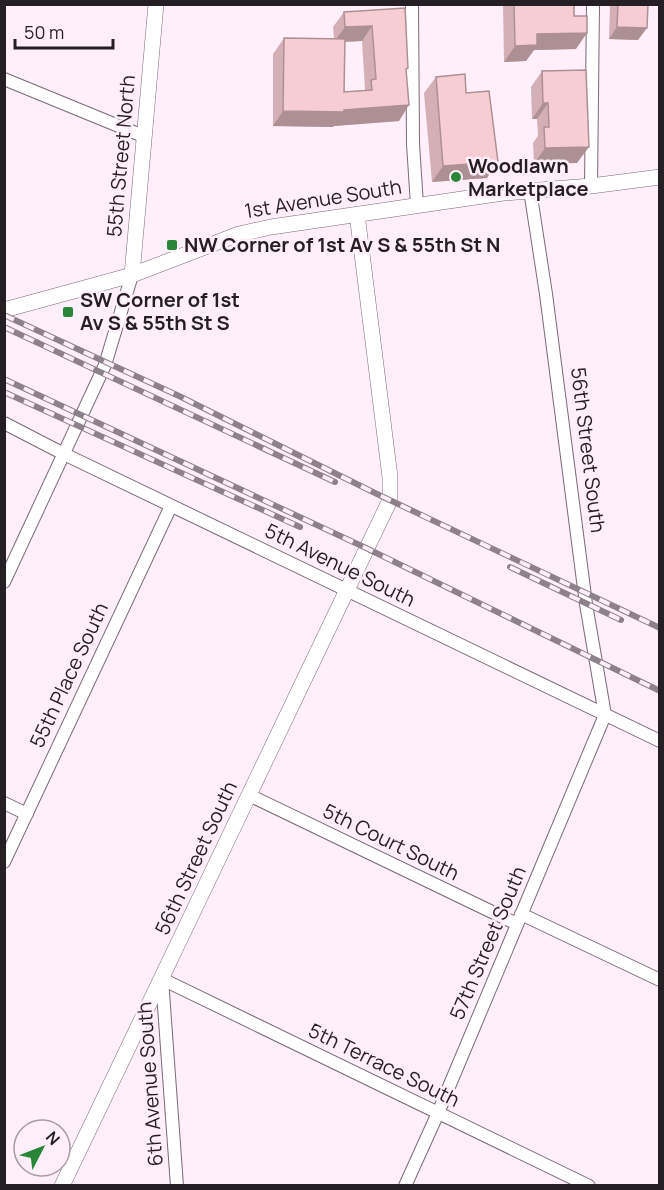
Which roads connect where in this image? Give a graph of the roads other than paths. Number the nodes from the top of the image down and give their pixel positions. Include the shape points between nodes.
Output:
1 (156, 4) edge
2 (412, 4) edge
3 (593, 4) edge
4 (4, 79) edge
5 (143, 136) junction
6 (660, 177) edge
7 (591, 186) junction
8 (530, 190) junction
9 (417, 205) junction
10 (357, 214) junction
11 (132, 275) junction
12 (4, 310) edge
13 (4, 423) edge
14 (64, 454) junction
15 (171, 506) junction
16 (4, 582) edge
17 (346, 589) junction
18 (605, 715) junction
19 (660, 741) edge
20 (249, 795) junction
21 (4, 803) edge
22 (27, 814) junction
23 (4, 862) edge
24 (519, 919) junction
25 (162, 979) junction
26 (660, 980) edge
27 (438, 1113) junction
28 (62, 1185) edge
29 (177, 1185) edge
30 (405, 1185) edge
31 (589, 1185) edge

1 - 5 street, 55th Street North
2 - 9 street
3 - 7 street
4 - 5 street
5 - 11 street, 55th Street North
6 - 7 street, 1st Avenue South
7 - 8 street, 1st Avenue South
8 - 9 street, 1st Avenue South
8 - 18 street, 56th Street South via 586,604
9 - 10 street, 1st Avenue South
10 - 11 street, 1st Avenue South via 239,234
10 - 17 street, 56th Street South via 391,488 390,500
11 - 12 street, 1st Avenue South
11 - 14 street via 105,365
13 - 14 street, 5th Avenue South
14 - 15 street, 5th Avenue South
14 - 16 street
15 - 17 street, 5th Avenue South
15 - 22 street, 55th Place South
17 - 18 street, 5th Avenue South
17 - 20 street, 56th Street South
18 - 19 street, 5th Avenue South
18 - 24 street, 57th Street South
20 - 24 street, 5th Court South
20 - 25 street, 56th Street South
21 - 22 street
22 - 23 street, 55th Place South
24 - 26 street, 5th Court South
24 - 27 street, 57th Street South
25 - 27 street, 5th Terrace South
25 - 28 street, 56th Street South
25 - 29 street, 6th Avenue South
27 - 30 street, 57th Street South
27 - 31 street, 5th Terrace South

